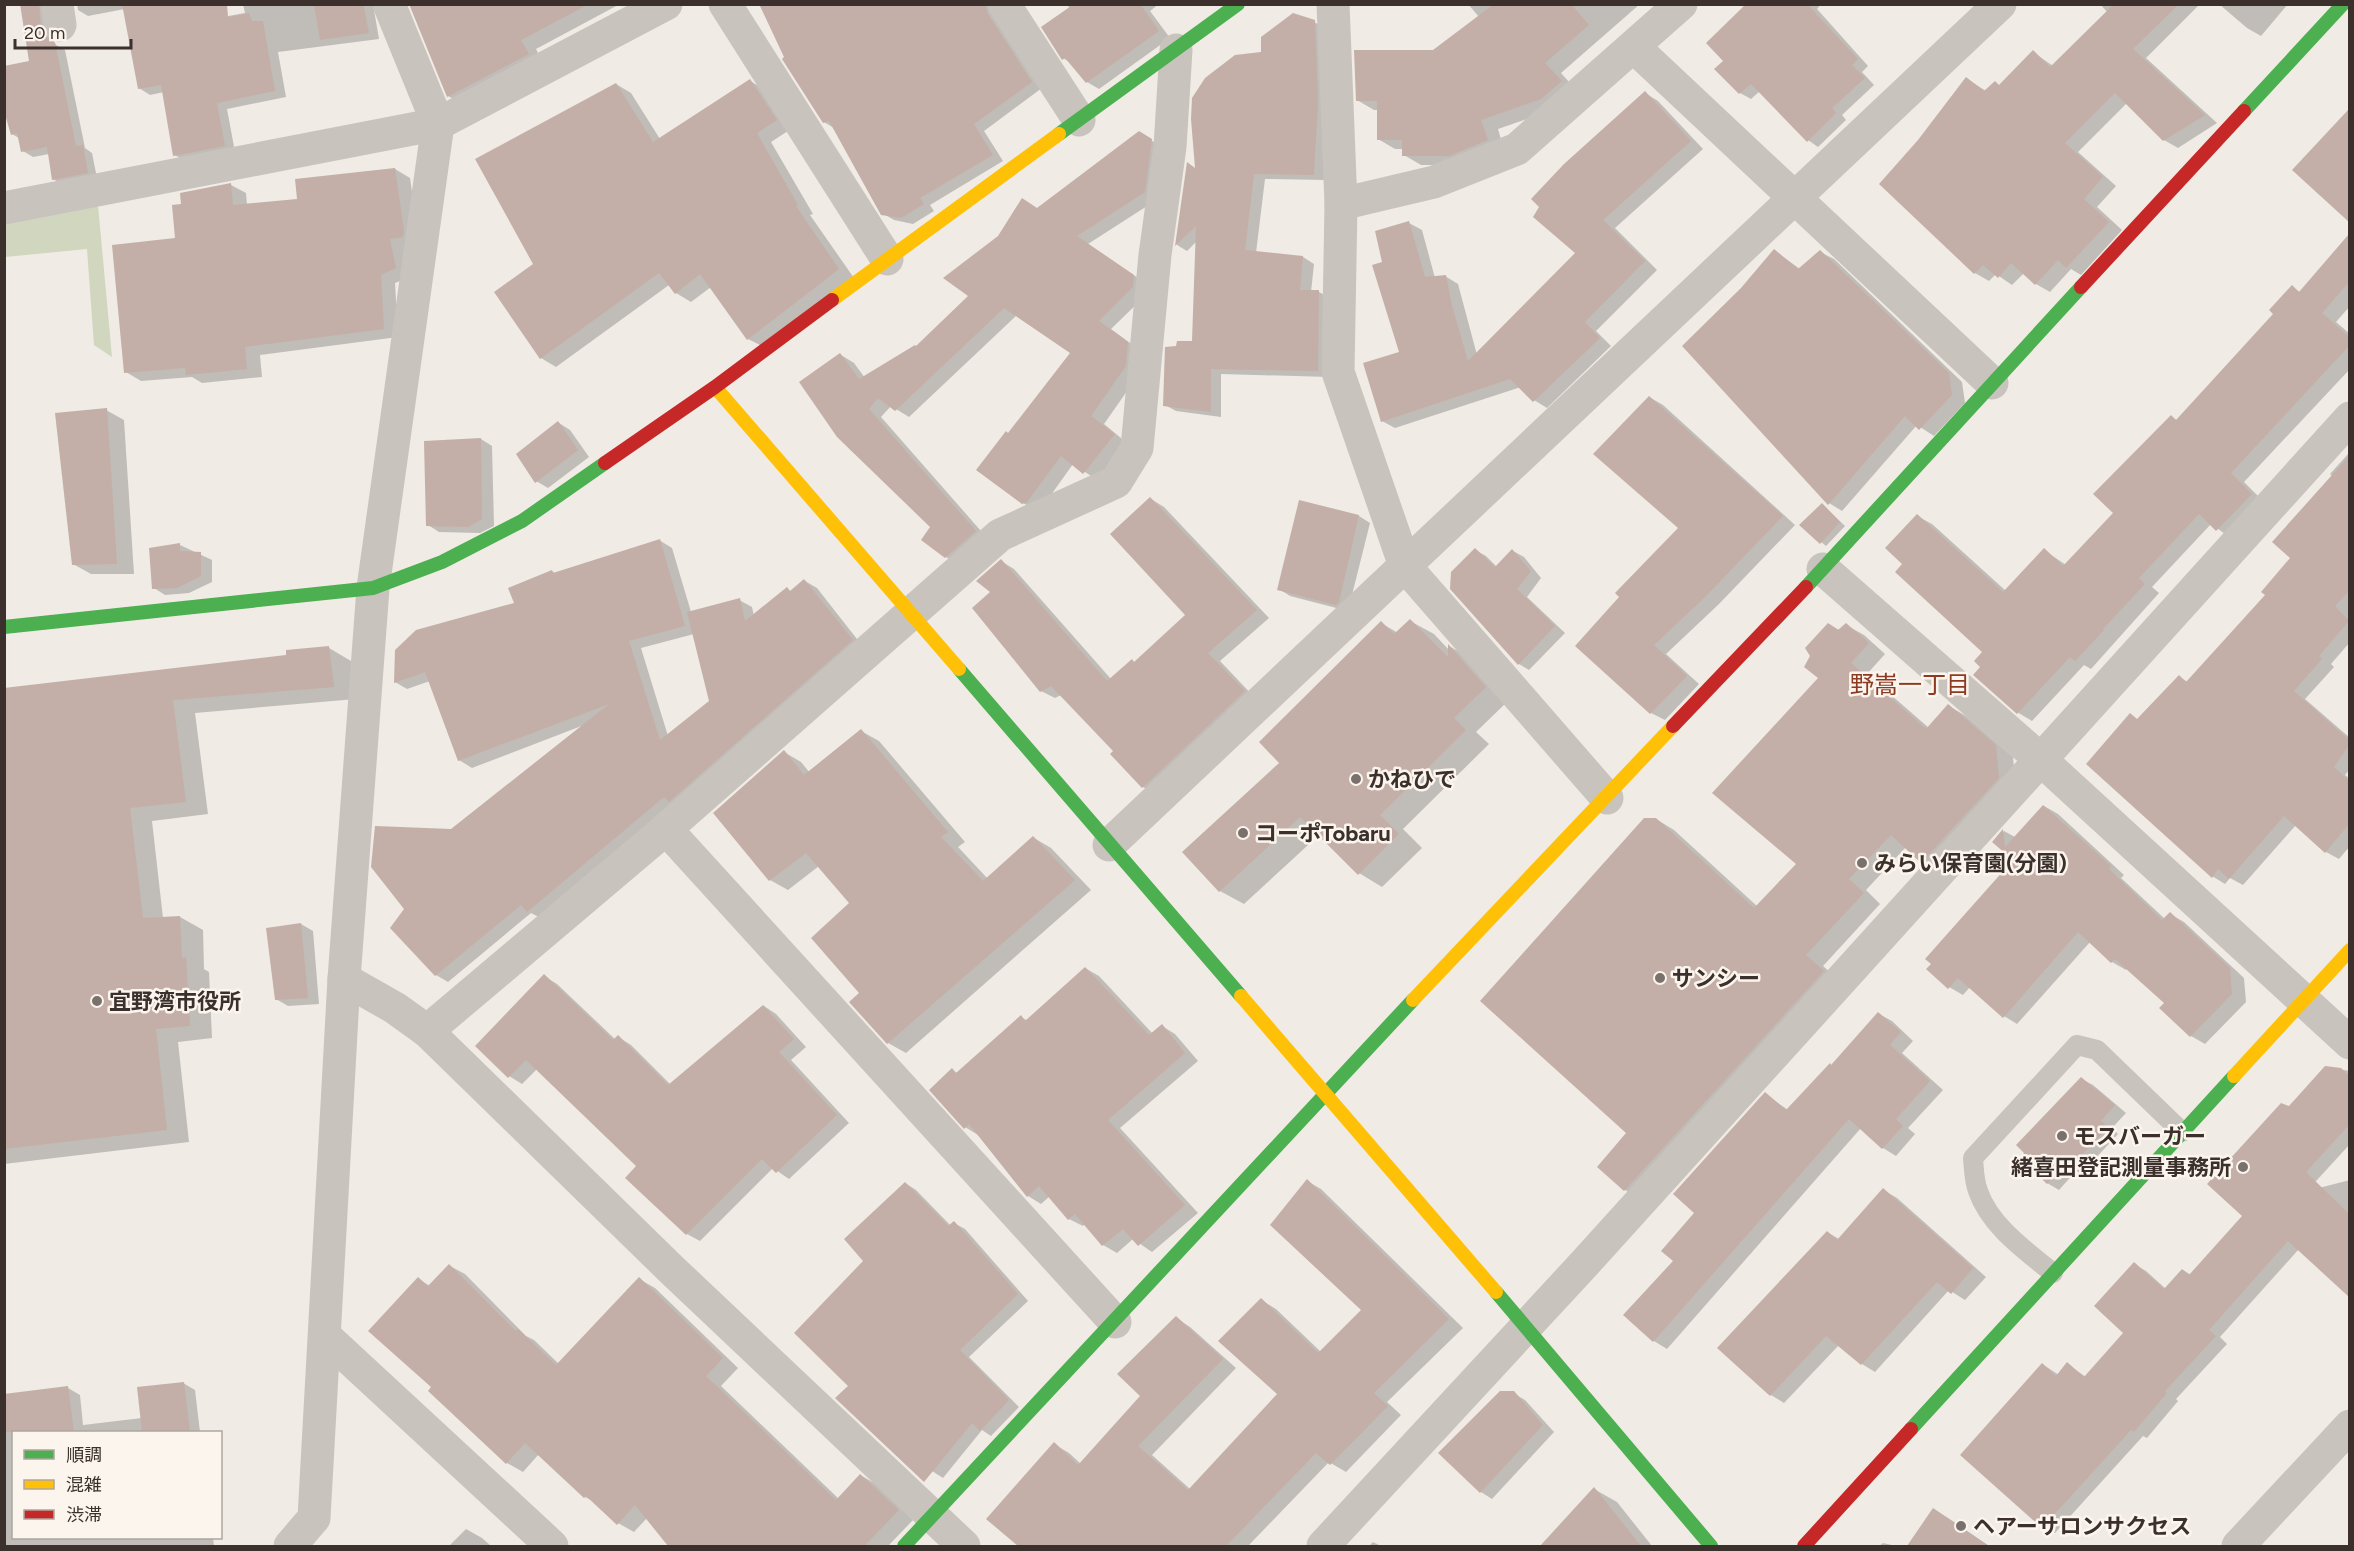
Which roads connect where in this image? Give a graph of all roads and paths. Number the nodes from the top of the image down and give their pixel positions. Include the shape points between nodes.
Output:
1 (389, 4) edge
2 (666, 4) edge
3 (725, 4) edge
4 (1004, 4) edge
5 (1238, 4) edge
6 (1333, 4) edge
7 (1681, 4) edge
8 (2000, 4) edge
9 (2343, 8) edge
10 (1634, 47) junction
11 (1176, 50) junction
12 (1079, 120) junction
13 (438, 124) junction
14 (1795, 198) junction
15 (1341, 204) junction
16 (4, 208) edge
17 (886, 259) junction
18 (1992, 383) junction
19 (715, 387) junction
20 (2349, 418) edge
21 (1405, 566) junction
22 (1823, 569) junction
23 (374, 588) junction
24 (909, 614) junction
25 (4, 627) edge
26 (2040, 759) junction
27 (1607, 798) junction
28 (666, 829) junction
29 (1110, 845) junction
30 (2349, 950) edge
31 (344, 979) junction
32 (2304, 1001) junction
33 (427, 1031) junction
34 (2349, 1043) edge
35 (1325, 1093) junction
36 (2182, 1132) junction
37 (2053, 1273) junction
38 (1115, 1322) junction
39 (1526, 1326) junction
40 (325, 1336) junction
41 (2349, 1426) edge
42 (931, 1517) junction
43 (290, 1546) edge
44 (552, 1546) edge
45 (904, 1546) edge
46 (964, 1546) edge
47 (1323, 1546) edge
48 (1711, 1546) edge
49 (1804, 1546) edge
50 (2238, 1546) edge

1 - 13 street
2 - 13 street
3 - 17 street
4 - 12 street
5 - 11 street
6 - 15 street
7 - 10 street
8 - 14 street
9 - 18 street
10 - 14 street
10 - 15 street via 1518,149 1434,182
11 - 12 street
11 - 24 street via 1170,147 1155,255 1137,448 1116,482 1000,535
12 - 17 street
13 - 16 street
13 - 23 street
14 - 18 street
14 - 21 street
15 - 21 street via 1338,372
17 - 19 street
18 - 22 street
19 - 23 street via 522,521 442,562
19 - 24 street
20 - 26 street
21 - 27 street
21 - 29 street
22 - 26 street
22 - 27 street
23 - 25 street
23 - 31 street
24 - 28 street
24 - 29 street
26 - 32 street
26 - 39 street
27 - 35 street
28 - 33 street
28 - 38 street
29 - 35 street
30 - 32 street
31 - 33 street
31 - 40 street
32 - 34 street
32 - 36 street
33 - 42 street
35 - 38 street
35 - 39 street
36 - 37 street
36 - 37 lane via 2097,1050 2077,1046 1973,1158 1985,1209
37 - 49 street
38 - 42 street
39 - 47 street
39 - 48 street
40 - 43 street via 314,1518
40 - 44 street
41 - 50 street
42 - 45 street
42 - 46 street

